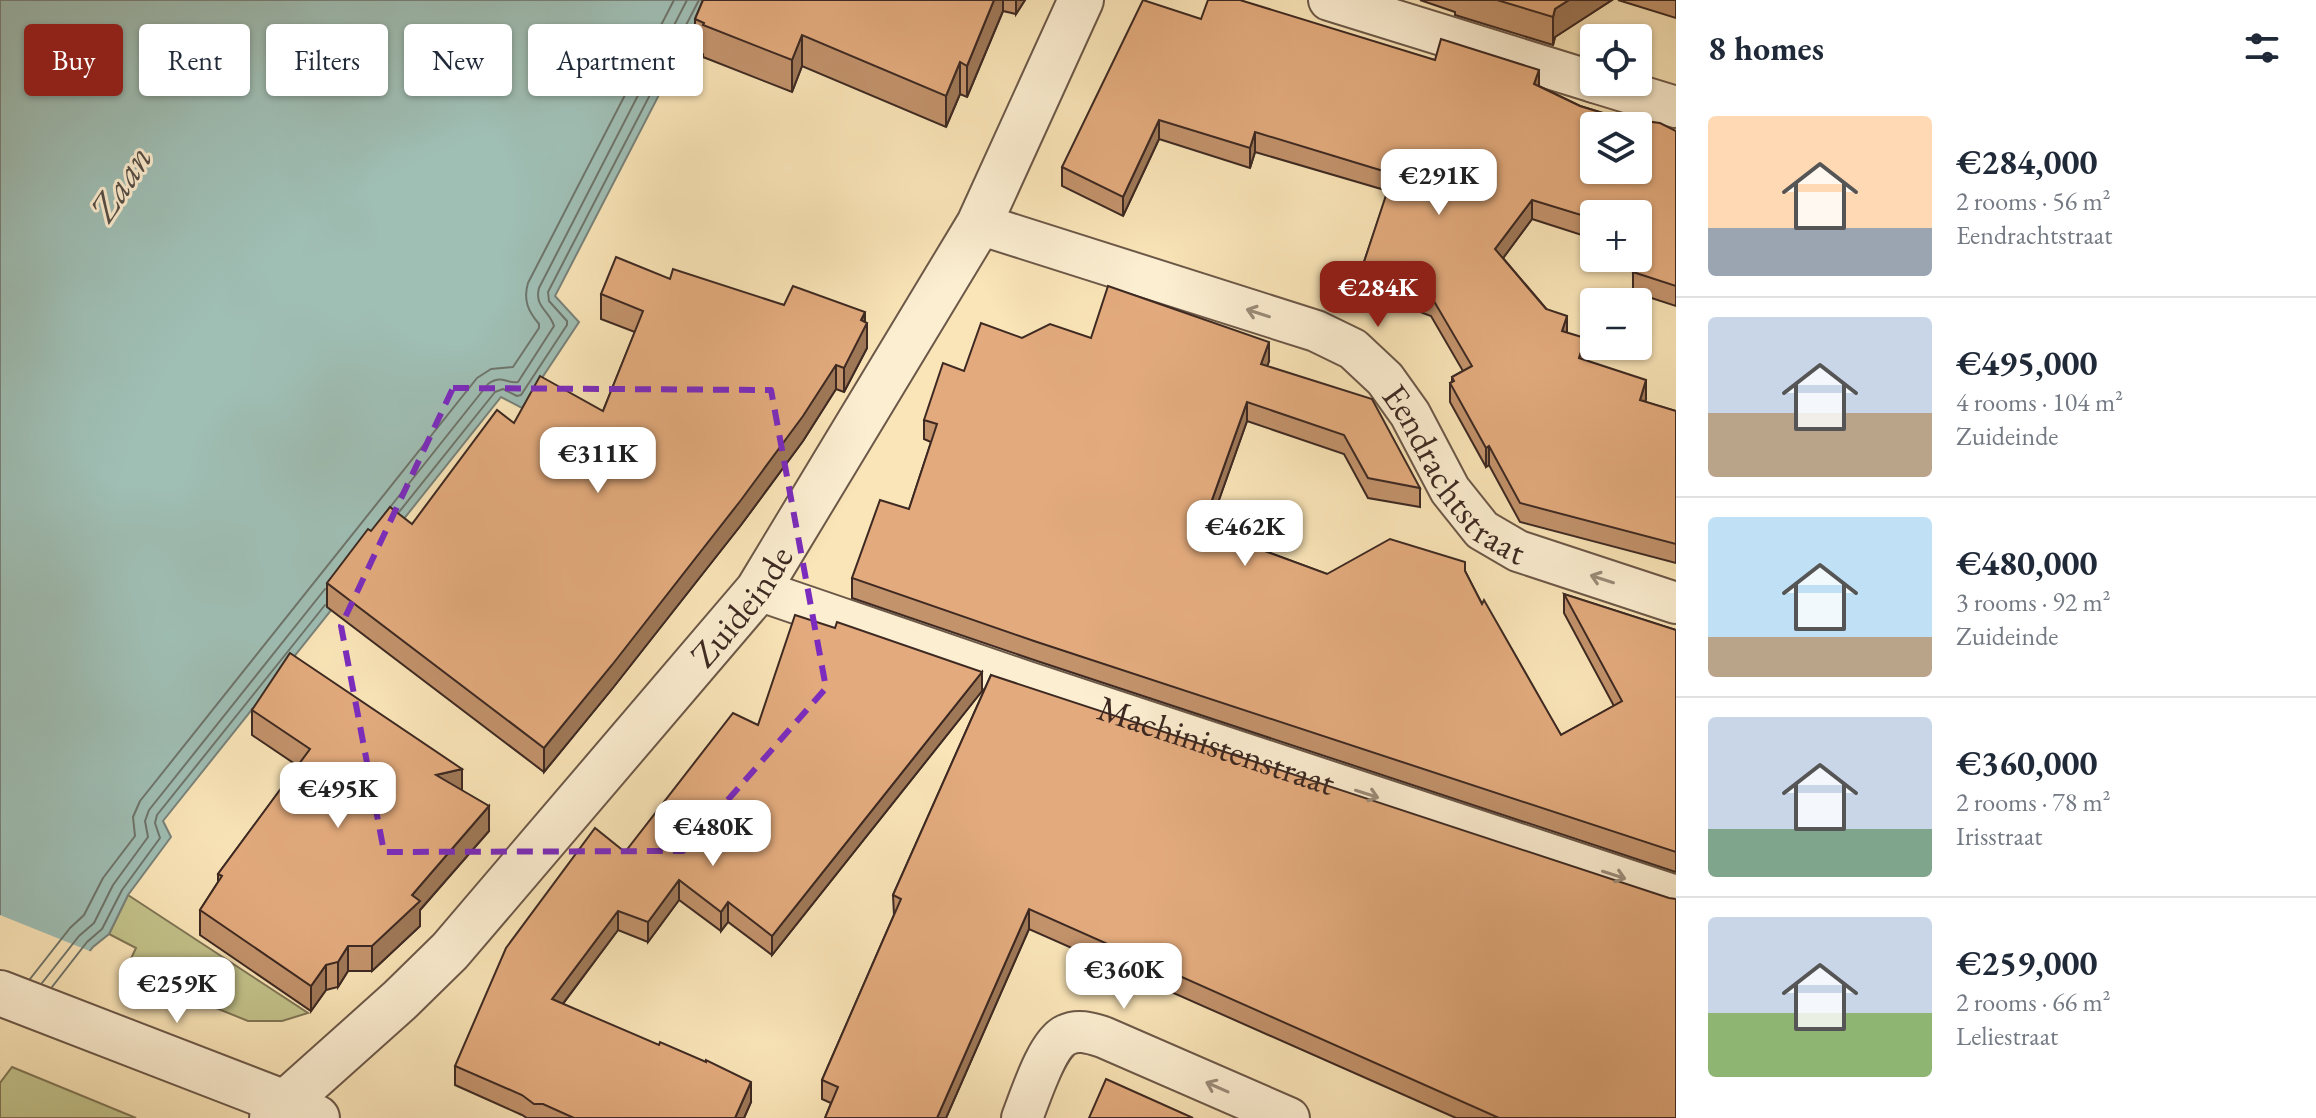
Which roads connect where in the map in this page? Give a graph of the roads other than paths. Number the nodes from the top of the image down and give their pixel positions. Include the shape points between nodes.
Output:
1 (1081, 0) edge
2 (1329, 0) edge
3 (1580, 78) edge
4 (1640, 96) edge
5 (1676, 107) edge
6 (979, 224) junction
7 (758, 590) junction
8 (1676, 603) edge
9 (1676, 896) edge
10 (0, 993) edge
11 (292, 1113) edge
12 (1022, 1118) edge
13 (1289, 1118) edge

1 - 6 street, Zuideinde
2 - 3 street
4 - 5 street
6 - 7 street, Zuideinde
8 -> 6 street, Eendrachtstraat via 1518,551 1482,530 1450,490 1393,390 1353,349 1316,331
7 -> 9 street, Machinistenstraat
7 - 11 street, Zuideinde via 450,951
10 - 11 street
13 -> 12 street via 1083,1031 1066,1034 1054,1044

